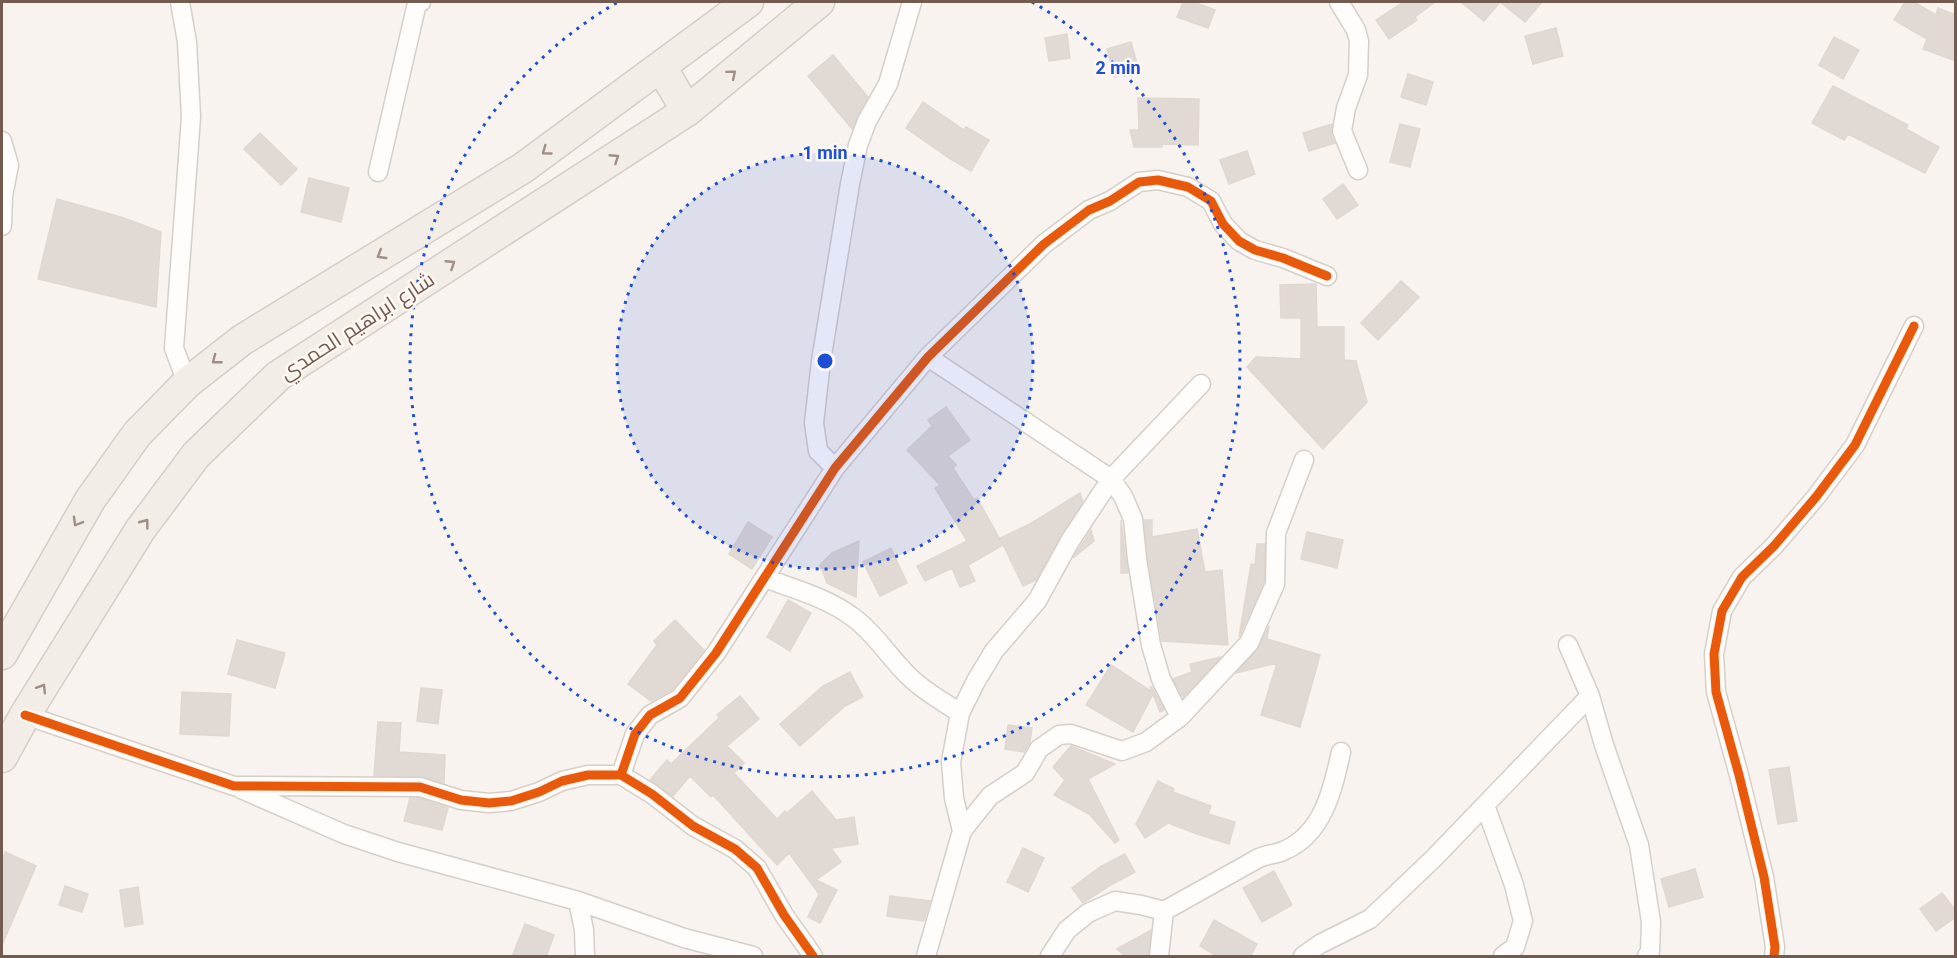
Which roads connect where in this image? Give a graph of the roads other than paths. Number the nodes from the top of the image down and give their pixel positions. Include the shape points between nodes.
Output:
1 (180, 2) edge
2 (421, 2) edge
3 (747, 2) edge
4 (819, 2) edge
5 (912, 2) edge
6 (1339, 2) edge
7 (661, 67) junction
8 (687, 111) junction
9 (2, 141) edge
10 (1358, 170) dead end
11 (378, 172) dead end
12 (2, 197) edge
13 (2, 226) edge
14 (1327, 276) dead end
15 (1914, 326) dead end
16 (928, 357) junction
17 (187, 383) junction
18 (1201, 384) dead end
19 (1304, 460) dead end
20 (835, 468) junction
21 (1111, 479) junction
22 (765, 578) junction
23 (1568, 645) dead end
24 (2, 654) edge
25 (1590, 696) junction
26 (960, 713) junction
27 (25, 715) junction
28 (1180, 717) junction
29 (1341, 752) dead end
30 (2, 757) edge
31 (621, 775) junction
32 (234, 786) junction
33 (1485, 805) junction
34 (962, 831) junction
35 (578, 901) junction
36 (1164, 912) junction
37 (585, 957) edge
38 (753, 957) edge
39 (813, 957) edge
40 (926, 957) edge
41 (1050, 957) edge
42 (1159, 957) edge
43 (1303, 957) edge
44 (1503, 957) edge
45 (1647, 957) edge
46 (1774, 957) edge

1 - 17 street via 187,42 191,117 174,348
2 - 11 street via 417,3
3 - 7 main road
8 -> 4 main road, شارع ابراهيم الحمدي
5 - 20 street via 888,84 858,145 821,361 814,423 818,451
6 - 10 street via 1359,41 1358,75 1342,131
7 - 8 main road
7 -> 17 main road via 523,168 242,340
27 -> 8 main road, شارع ابراهيم الحمدي via 154,511 196,455 278,376
9 - 12 street via 9,165
12 - 13 street
14 - 16 street via 1239,241 1223,224 1211,201 1188,187 1158,180 1139,183 1089,210 1044,244
15 - 46 street via 1855,445 1816,497 1742,577 1722,611 1714,654 1716,692 1764,877
16 - 20 street
16 - 21 street
17 -> 24 main road via 137,434 90,500
18 - 21 street
19 - 28 street via 1276,533 1275,584 1249,643
20 - 22 street
21 - 26 street via 1037,601 994,651
21 - 28 street via 1133,519 1151,645 1161,679
22 - 26 street via 852,616 877,638 901,669
22 - 31 street via 716,653 680,698 650,715 635,734
23 - 25 street
25 - 33 street
25 - 45 street via 1639,845 1651,922
26 - 34 street via 951,762
27 - 30 main road, شارع ابراهيم الحمدي
27 - 32 street
28 - 34 street via 1146,742 1122,751 1071,734 1059,735 1040,749 1025,773 990,796
29 - 36 street via 1333,788 1318,823 1300,841 1261,857
31 - 32 street via 562,781 511,801 489,803 461,800 420,787
31 - 39 street via 693,826 735,849 757,868
32 - 35 street via 344,834
33 - 43 street via 1370,919
33 - 44 street via 1523,921 1515,947
34 - 40 street
35 - 37 street
35 - 38 street via 684,939
36 - 41 street via 1115,901 1088,913 1067,930
36 - 42 street

